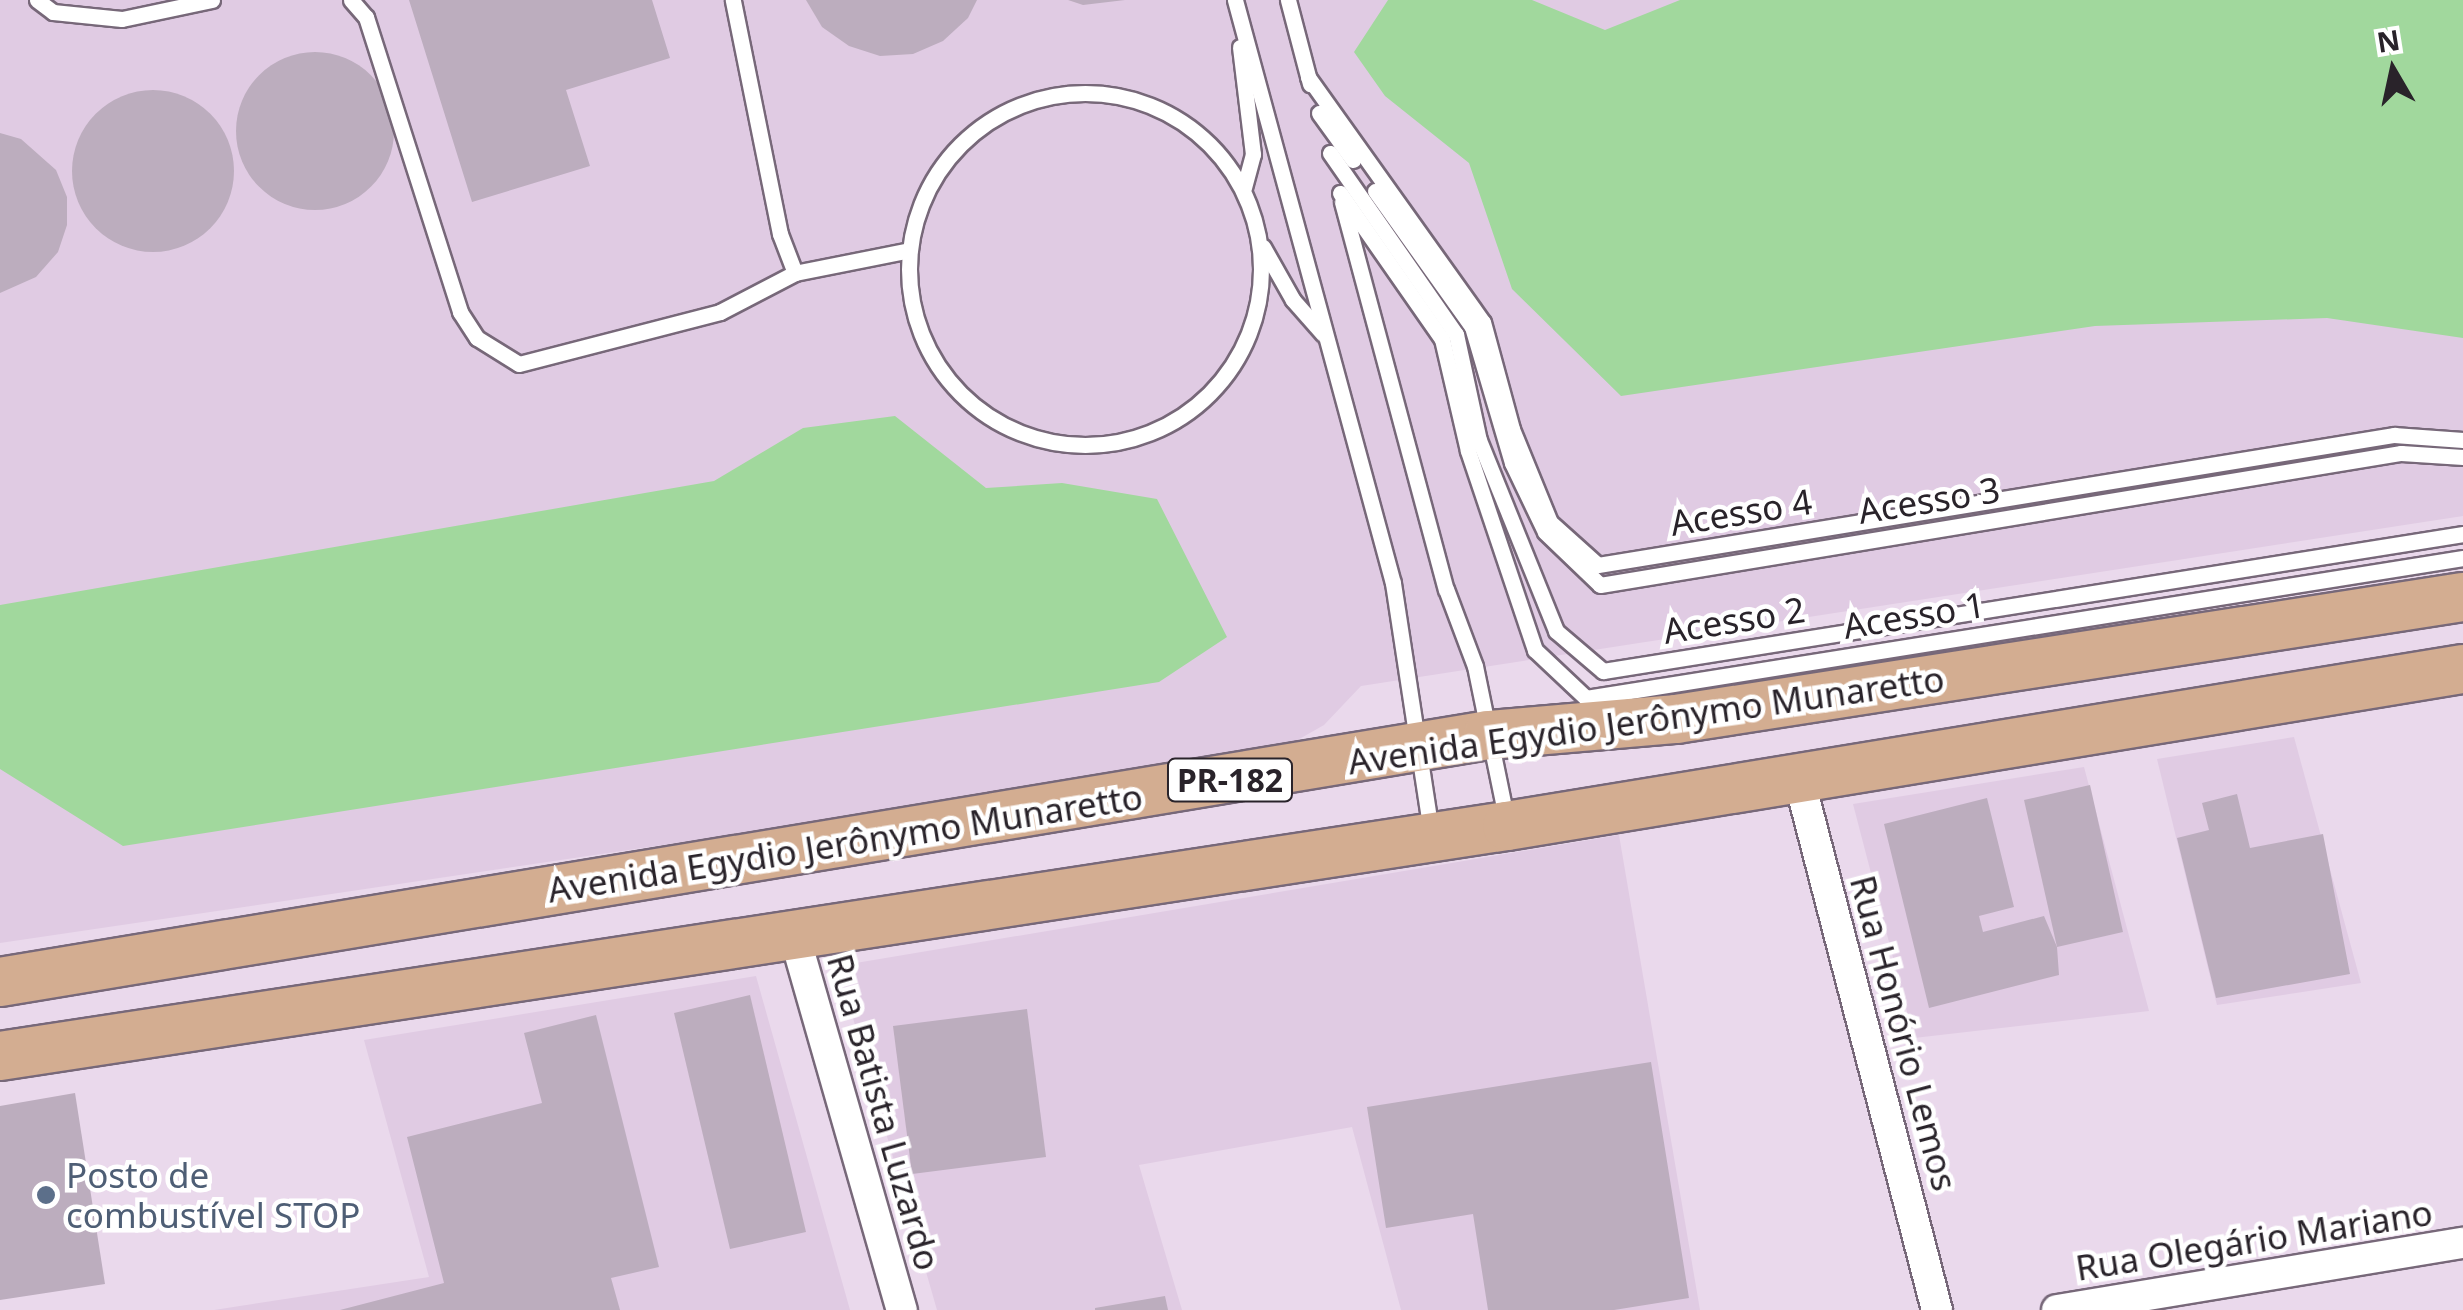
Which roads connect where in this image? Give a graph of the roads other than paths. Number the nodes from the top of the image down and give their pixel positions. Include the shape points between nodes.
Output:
1 (37, 0) edge
2 (98, 0) edge
3 (212, 0) edge
4 (351, 0) edge
5 (733, 0) edge
6 (1288, 0) edge
7 (1236, 4) edge
8 (86, 14) junction
9 (1308, 77) junction
10 (1319, 113) junction
11 (1330, 153) junction
12 (1244, 188) junction
13 (1340, 193) junction
14 (1263, 247) junction
15 (910, 250) junction
16 (795, 273) junction
17 (1326, 336) junction
18 (2463, 440) edge
19 (2463, 458) edge
20 (2463, 534) edge
21 (2463, 558) edge
22 (2463, 598) edge
23 (2142, 648) junction
24 (2463, 669) edge
25 (2154, 720) junction
26 (1488, 735) junction
27 (1416, 750) junction
28 (1798, 776) junction
29 (1507, 826) junction
30 (1432, 837) junction
31 (794, 934) junction
32 (0, 982) edge
33 (0, 1056) edge
34 (2463, 1243) edge
35 (902, 1310) edge
36 (1936, 1310) edge
37 (2057, 1310) edge

1 - 8 lane via 52,12
2 - 8 lane
3 - 8 lane via 122,19
4 - 16 lane via 366,17 460,312 477,338 519,364 720,312
5 - 16 lane via 780,234
6 - 9 lane
7 - 12 lane via 1254,154
7 - 17 lane
9 - 10 lane
9 - 18 lane, Acesso 4 via 1483,322 1512,428 1550,522 1598,565 2394,436
10 - 11 lane
10 - 19 lane, Acesso 3 via 1472,327 1512,463 1545,532 1600,585 2400,453
11 - 13 lane
11 - 20 lane, Acesso 2 via 1456,334 1479,440 1556,632 1603,671
12 - 14 lane
12 - 15 lane via 1227,160 1180,118 1123,95 1062,92 1002,111 936,171 911,228
13 - 21 lane, Acesso 1 via 1442,339 1468,451 1535,650 1586,698
13 - 26 lane via 1446,590 1476,666
14 - 15 lane via 1260,308 1235,366 1174,423 1116,444 1054,443 995,422 962,398 926,348 908,289
14 - 17 lane via 1293,300
15 - 16 lane
17 - 27 lane via 1394,584
22 - 23 main road, Avenida Egydio Jerônymo Munaretto / PR-182
23 - 25 main road
23 - 26 main road, Avenida Egydio Jerônymo Munaretto / PR-182 via 1676,718
24 - 25 main road, PR-182
25 - 28 main road, PR-182
26 - 27 main road, Avenida Egydio Jerônymo Munaretto / PR-182
26 - 29 lane
27 - 30 lane
27 - 32 main road, Avenida Egydio Jerônymo Munaretto / PR-182
28 - 29 main road, PR-182
28 - 36 street, Rua Honório Lemos
29 - 30 main road, PR-182
30 - 31 main road, PR-182
31 - 33 main road, PR-182
31 - 35 street, Rua Batista Luzardo
34 - 37 street, Rua Olegário Mariano

